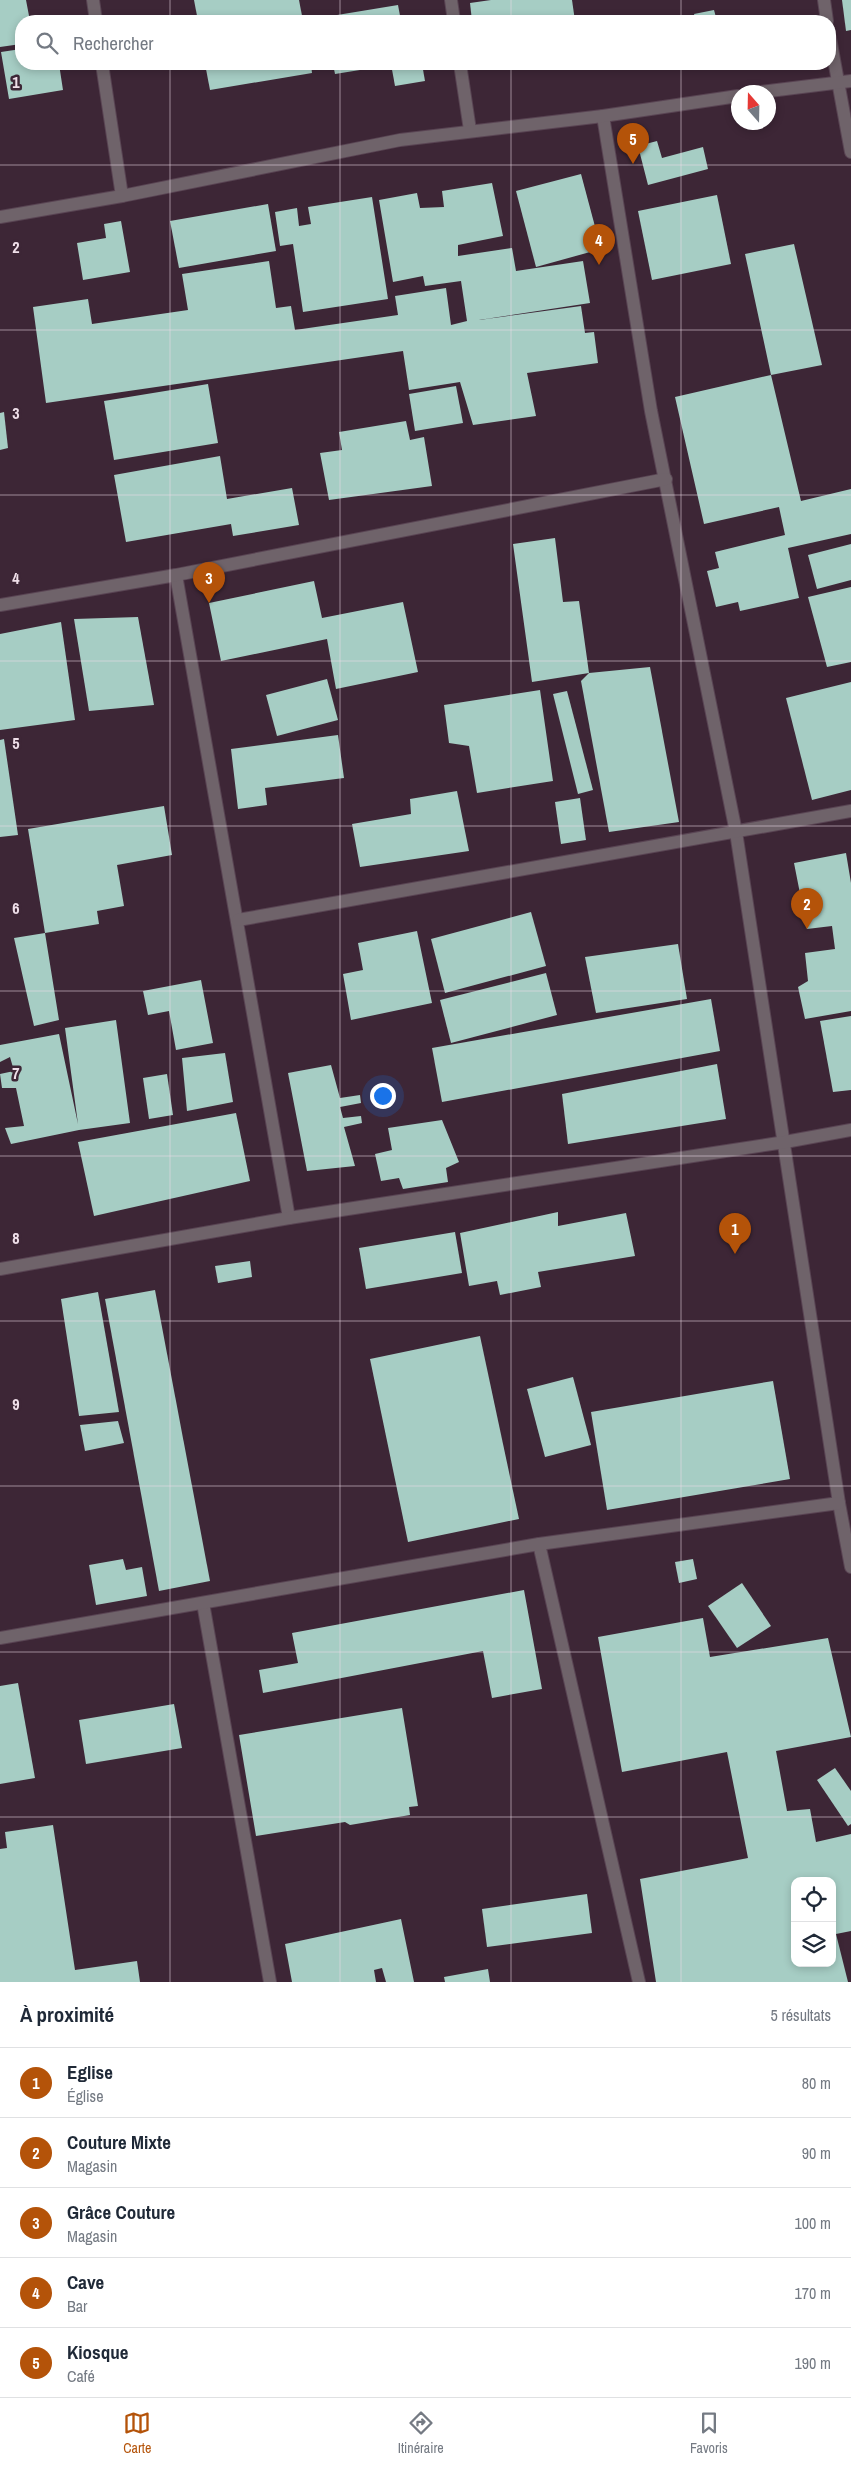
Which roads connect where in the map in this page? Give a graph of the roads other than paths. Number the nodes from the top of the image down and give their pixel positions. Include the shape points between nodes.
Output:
1 (93, 0) edge
2 (451, 0) edge
3 (824, 0) edge
4 (95, 15) edge
5 (453, 15) edge
6 (826, 15) edge
7 (103, 70) edge
8 (461, 70) edge
9 (835, 70) edge
10 (837, 81) junction
11 (851, 81) edge
12 (776, 90) edge
13 (731, 97) edge
14 (604, 116) junction
15 (470, 130) junction
16 (851, 152) edge
17 (122, 196) junction
18 (0, 217) edge
19 (666, 479) junction
20 (176, 575) junction
21 (0, 605) edge
22 (851, 811) edge
23 (736, 832) junction
24 (238, 920) junction
25 (851, 1130) edge
26 (785, 1142) junction
27 (290, 1218) junction
28 (0, 1269) edge
29 (838, 1503) junction
30 (539, 1544) junction
31 (851, 1567) edge
32 (202, 1603) junction
33 (0, 1638) edge
34 (270, 1982) edge
35 (639, 1982) edge

1 - 4 street
2 - 5 street
3 - 6 street
7 - 17 street
8 - 15 street
9 - 10 street
10 - 11 street
10 - 12 street
10 - 16 street
13 - 14 street
14 - 15 street
14 - 19 street via 641,355
15 - 17 street via 400,140
17 - 18 street
19 - 20 street
19 - 23 street
20 - 21 street
20 - 24 street
22 - 23 street
23 - 24 street
23 - 26 street
24 - 27 street
25 - 26 street
26 - 27 street
26 - 29 street
27 - 28 street
29 - 30 street
29 - 31 street
30 - 32 street
30 - 35 street
32 - 33 street
32 - 34 street

